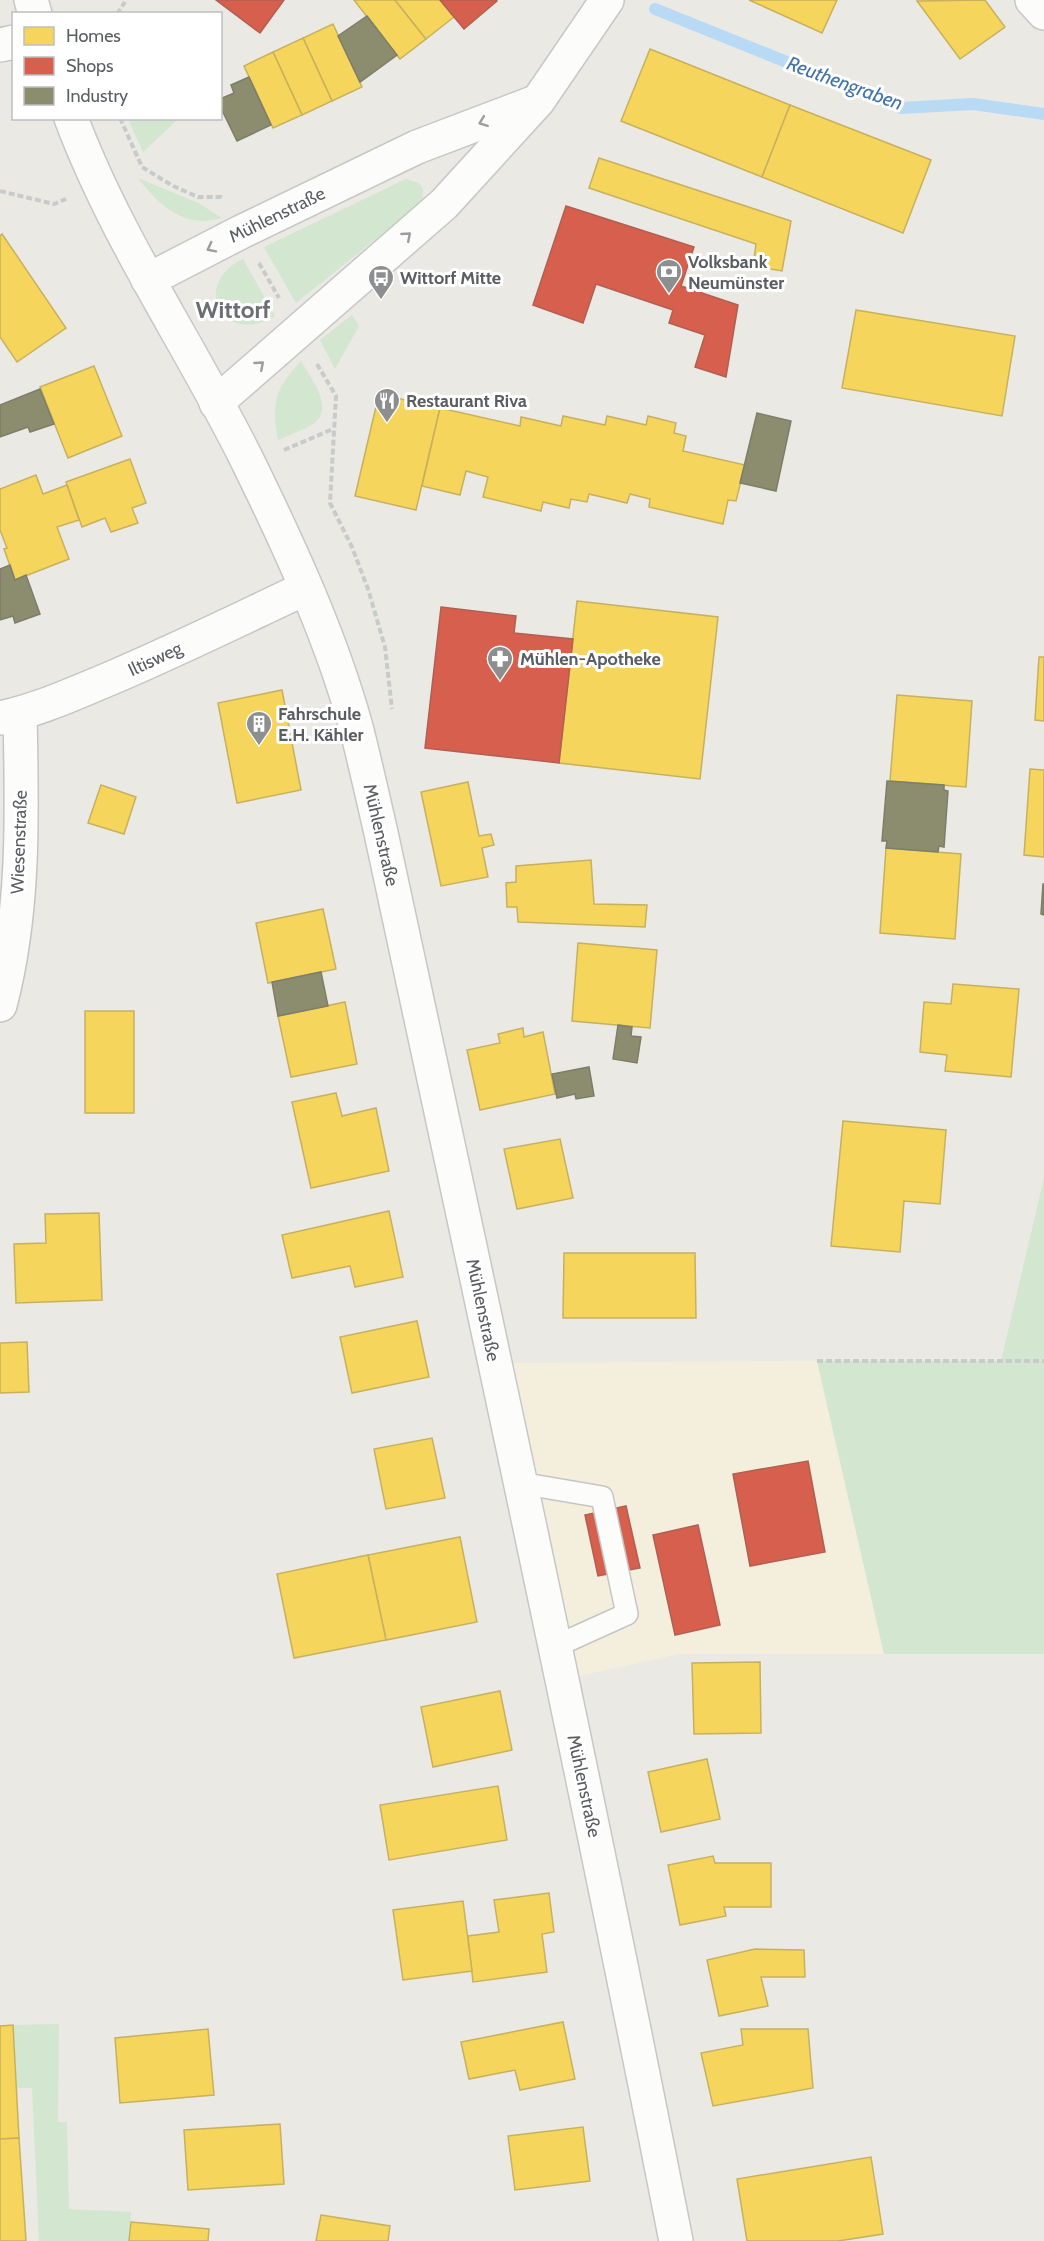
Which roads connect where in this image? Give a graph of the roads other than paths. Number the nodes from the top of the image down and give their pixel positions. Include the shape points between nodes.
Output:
1 (608, 0) edge
2 (1032, 0) edge
3 (1044, 13) edge
4 (538, 101) junction
5 (72, 120) edge
6 (148, 280) junction
7 (216, 403) junction
8 (306, 588) junction
9 (10, 716) edge
10 (0, 1005) edge
11 (520, 1483) junction
12 (554, 1647) junction
13 (676, 2241) edge

1 - 4 street
2 - 3 street
4 -> 6 street, Mühlenstraße via 417,147
7 -> 4 street via 444,204
5 - 6 street
6 - 7 street, Mühlenstraße
7 - 8 street, Mühlenstraße via 250,465
8 - 9 street, Iltisweg via 136,668
8 - 11 street, Mühlenstraße via 352,716 376,812
9 - 10 street, Wiesenstraße via 21,784 19,870 14,934
11 - 12 street, Mühlenstraße
11 - 12 lane via 602,1497 627,1614
12 - 13 street, Mühlenstraße

